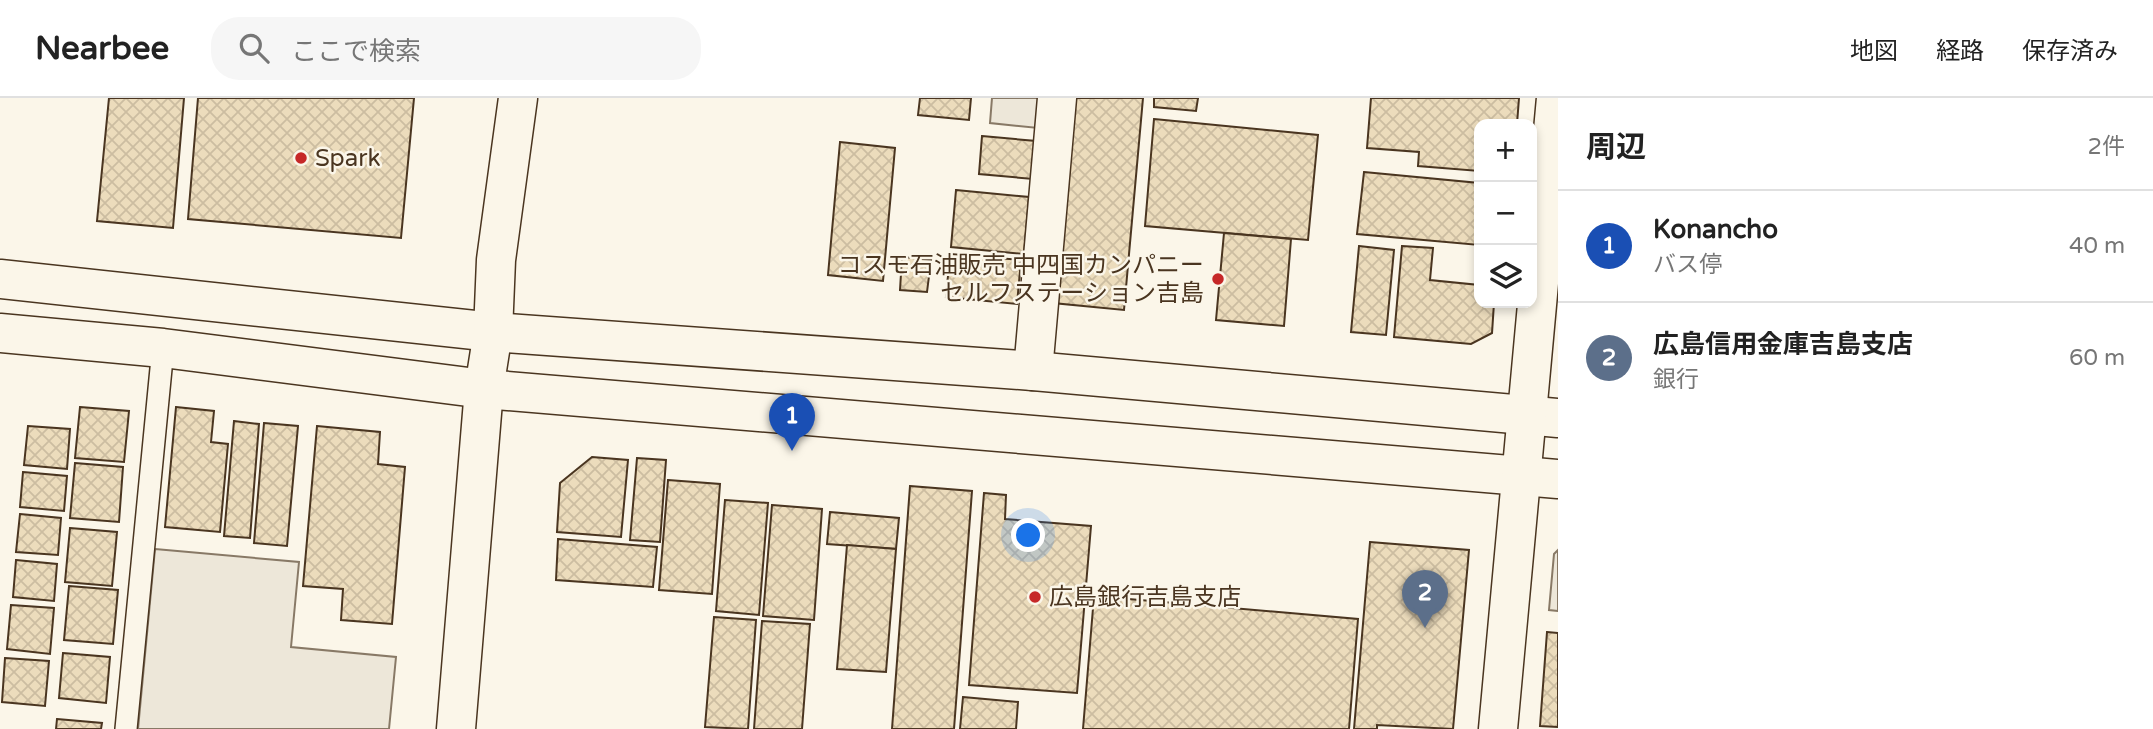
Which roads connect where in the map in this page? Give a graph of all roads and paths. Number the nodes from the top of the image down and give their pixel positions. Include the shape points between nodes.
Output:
1 (518, 98) edge
2 (1057, 98) edge
3 (1556, 98) edge
4 (0, 279) edge
5 (493, 332) junction
6 (0, 333) edge
7 (163, 348) junction
8 (1033, 371) junction
9 (484, 389) junction
10 (1542, 417) edge
11 (1521, 475) junction
12 (1558, 480) edge
13 (126, 729) edge
14 (456, 729) edge
15 (1498, 729) edge

1 - 5 street via 496,260
2 - 8 street
3 - 10 street
4 - 5 street
5 - 8 street
5 - 9 street
6 - 7 street
7 - 9 street
7 - 13 lane
8 - 10 street
9 - 11 street
9 - 14 street
10 - 11 street
11 - 12 street
11 - 15 street

